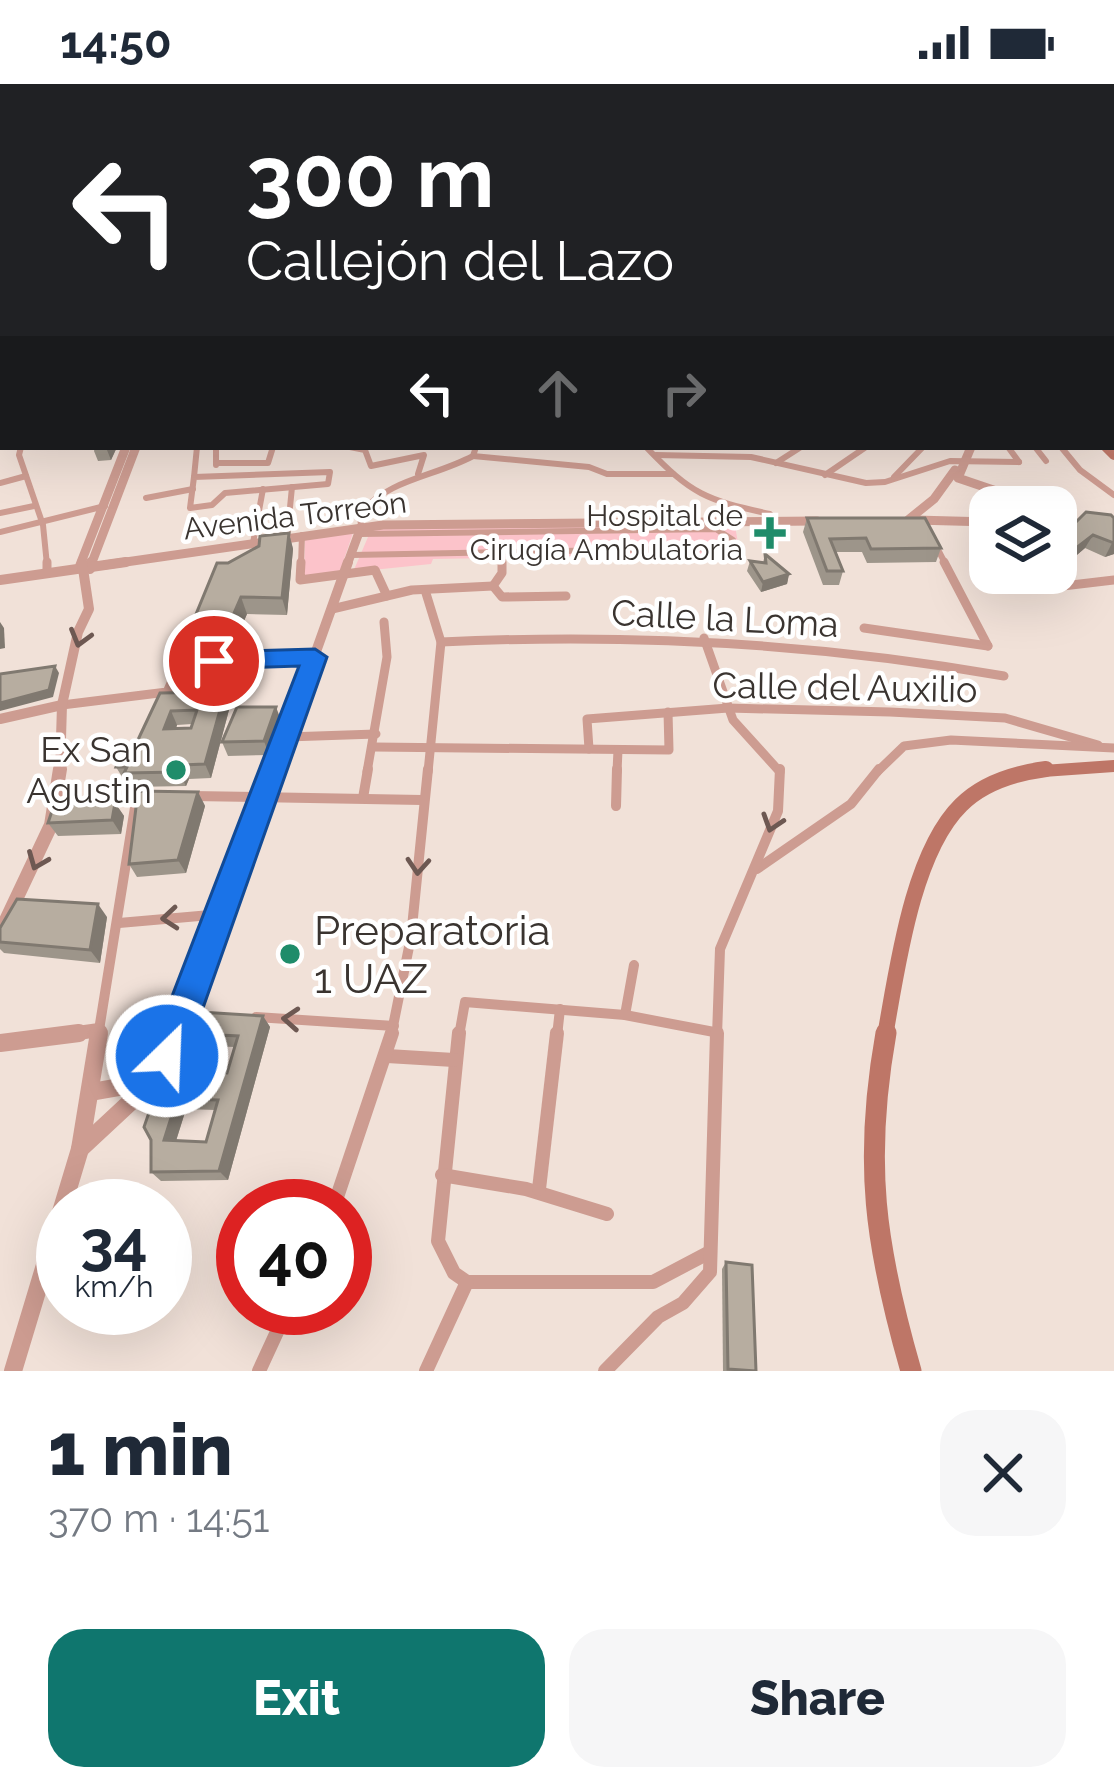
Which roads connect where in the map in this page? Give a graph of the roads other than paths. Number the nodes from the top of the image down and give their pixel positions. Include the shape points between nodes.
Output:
1 (22, 450) edge
2 (125, 450) edge
3 (135, 450) edge
4 (196, 450) edge
5 (217, 450) edge
6 (272, 450) edge
7 (365, 450) edge
8 (650, 450) edge
9 (681, 450) edge
10 (747, 450) edge
11 (796, 450) edge
12 (862, 450) edge
13 (920, 450) edge
14 (966, 450) edge
15 (1010, 450) edge
16 (1037, 450) edge
17 (1064, 450) edge
18 (474, 452) edge
19 (656, 455) junction
20 (673, 455) junction
21 (741, 457) junction
22 (960, 461) junction
23 (1046, 461) dead end
24 (216, 463) junction
25 (776, 463) junction
26 (418, 474) junction
27 (673, 474) junction
28 (212, 475) junction
29 (825, 475) junction
30 (26, 476) junction
31 (193, 477) junction
32 (891, 481) junction
33 (0, 483) edge
34 (977, 486) edge
35 (292, 487) junction
36 (193, 489) junction
37 (263, 490) junction
38 (1114, 495) edge
39 (146, 498) dead end
40 (932, 502) junction
41 (112, 504) junction
42 (34, 506) junction
43 (99, 507) junction
44 (0, 513) edge
45 (892, 520) edge
46 (907, 520) junction
47 (922, 520) junction
48 (40, 521) junction
49 (828, 521) edge
50 (960, 521) junction
51 (969, 521) edge
52 (776, 522) junction
53 (360, 531) junction
54 (0, 532) edge
55 (302, 535) junction
56 (286, 538) junction
57 (253, 543) junction
58 (502, 553) junction
59 (352, 555) junction
60 (85, 567) junction
61 (46, 569) junction
62 (344, 574) junction
63 (0, 578) edge
64 (1114, 580) edge
65 (496, 583) junction
66 (1077, 587) edge
67 (424, 590) junction
68 (387, 596) junction
69 (566, 596) dead end
70 (332, 609) junction
71 (384, 622) dead end
72 (864, 628) dead end
73 (192, 636) dead end
74 (704, 638) junction
75 (440, 641) junction
76 (315, 657) junction
77 (179, 662) junction
78 (1004, 676) dead end
79 (62, 706) junction
80 (728, 708) junction
81 (668, 712) junction
82 (0, 719) edge
83 (376, 734) junction
84 (287, 737) junction
85 (1098, 746) junction
86 (374, 748) junction
87 (1114, 748) edge
88 (589, 749) junction
89 (428, 750) junction
90 (618, 750) junction
91 (1114, 766) edge
92 (158, 796) edge
93 (182, 796) edge
94 (265, 798) junction
95 (363, 798) junction
96 (422, 800) junction
97 (616, 806) dead end
98 (752, 873) junction
99 (222, 914) junction
100 (119, 923) junction
101 (0, 933) edge
102 (634, 965) dead end
103 (560, 1009) junction
104 (625, 1015) junction
105 (244, 1016) edge
106 (394, 1026) junction
107 (99, 1030) junction
108 (714, 1032) junction
109 (0, 1043) edge
110 (387, 1056) junction
111 (454, 1060) junction
112 (153, 1081) junction
113 (91, 1092) junction
114 (80, 1149) junction
115 (442, 1175) junction
116 (344, 1179) edge
117 (539, 1190) junction
118 (607, 1214) dead end
119 (710, 1252) junction
120 (467, 1282) junction
121 (276, 1335) edge
122 (13, 1371) edge
123 (259, 1371) edge
124 (426, 1371) edge
125 (605, 1371) edge
126 (910, 1371) edge

1 - 30 street
2 - 43 street
3 - 41 street
4 - 31 street
5 - 24 street
6 - 24 street via 268,463
7 - 26 street via 371,466 424,454
8 - 19 street
9 - 20 street
10 - 21 street
11 - 25 street
12 - 29 street
13 - 32 street
14 - 22 street
15 - 22 street via 1019,462
16 - 23 street
17 - 38 street
18 - 26 street via 456,466
18 - 27 street via 607,474
19 - 20 street
19 - 27 street
20 - 21 street
21 - 25 street
22 - 32 street
22 - 34 street via 959,479
22 - 40 street
24 - 28 street
25 - 29 street
26 - 53 street via 365,505
27 - 52 street via 708,500
28 - 31 street
28 - 35 street via 330,472 328,484
29 - 32 street
30 - 33 street
30 - 42 street
31 - 36 street
35 - 37 street
35 - 56 street
36 - 37 street via 190,508 208,507 225,493
36 - 39 street
37 - 57 street
40 - 46 street
40 - 47 street
40 - 50 street via 938,515
41 - 43 street
41 - 60 street
42 - 44 street
42 - 48 street
43 - 48 street
43 - 60 street
45 - 46 street
46 - 47 street
47 - 50 street
47 - 72 street via 988,646
48 - 54 street
48 - 61 street via 50,542
49 - 52 street, Avenida Torreón
50 - 51 street
52 - 53 street, Avenida Torreón
53 - 55 street, Avenida Torreón
53 - 58 street via 716,529 733,540 721,548
53 - 59 street
55 - 56 street, Avenida Torreón
55 - 62 street via 300,580
56 - 57 street, Avenida Torreón
57 - 60 street, Avenida Torreón
58 - 59 street
58 - 65 street
59 - 62 street
60 - 61 street
60 - 63 street
60 -> 79 street via 88,609
61 - 63 street
62 - 68 street via 375,570
62 - 70 street
64 - 66 street
65 - 67 street
65 - 69 street via 502,597
67 - 68 street
67 - 75 street
68 - 70 street
70 - 76 street
71 - 83 street
73 - 77 street
74 - 75 street, Calle la Loma
74 - 78 street, Calle la Loma via 869,652
74 - 80 street
75 - 89 street
76 - 77 street
76 - 84 street
77 - 79 street via 167,692
79 - 82 street
79 -> 101 street via 51,825
80 - 81 street, Calle del Auxilio
80 - 85 street, Calle del Auxilio via 1005,718
80 -> 98 street via 783,780
81 - 88 street, Calle del Auxilio via 586,719
81 - 90 street via 669,750
83 - 84 street
83 - 86 street
84 - 94 street
85 - 87 street
85 - 98 street via 904,746 851,804
86 - 89 street
86 - 95 street
88 - 89 street
88 - 90 street
89 - 96 street
90 - 97 street
91 - 126 main road via 1044,768 995,783 952,814 930,855 880,1067 871,1162
92 - 100 street via 137,795
93 - 94 street
94 - 95 street
94 - 99 street
95 - 96 street
96 -> 106 street
98 - 108 street via 724,925
99 -> 100 street
99 - 112 street via 195,1013
100 - 107 street
102 - 104 street
103 - 104 street
103 - 111 street via 465,1002
103 - 117 street
104 - 108 street
106 -> 105 street
106 - 110 street
107 - 109 street
107 - 113 street
108 - 119 street
110 - 111 street
110 - 116 street
111 - 115 street
112 - 113 street
112 - 114 street
113 - 114 street
114 - 122 street
115 - 117 street
115 - 120 street via 439,1250
117 - 118 street
119 - 120 street via 653,1282
119 - 125 street via 702,1283
120 - 124 street
121 - 123 street

